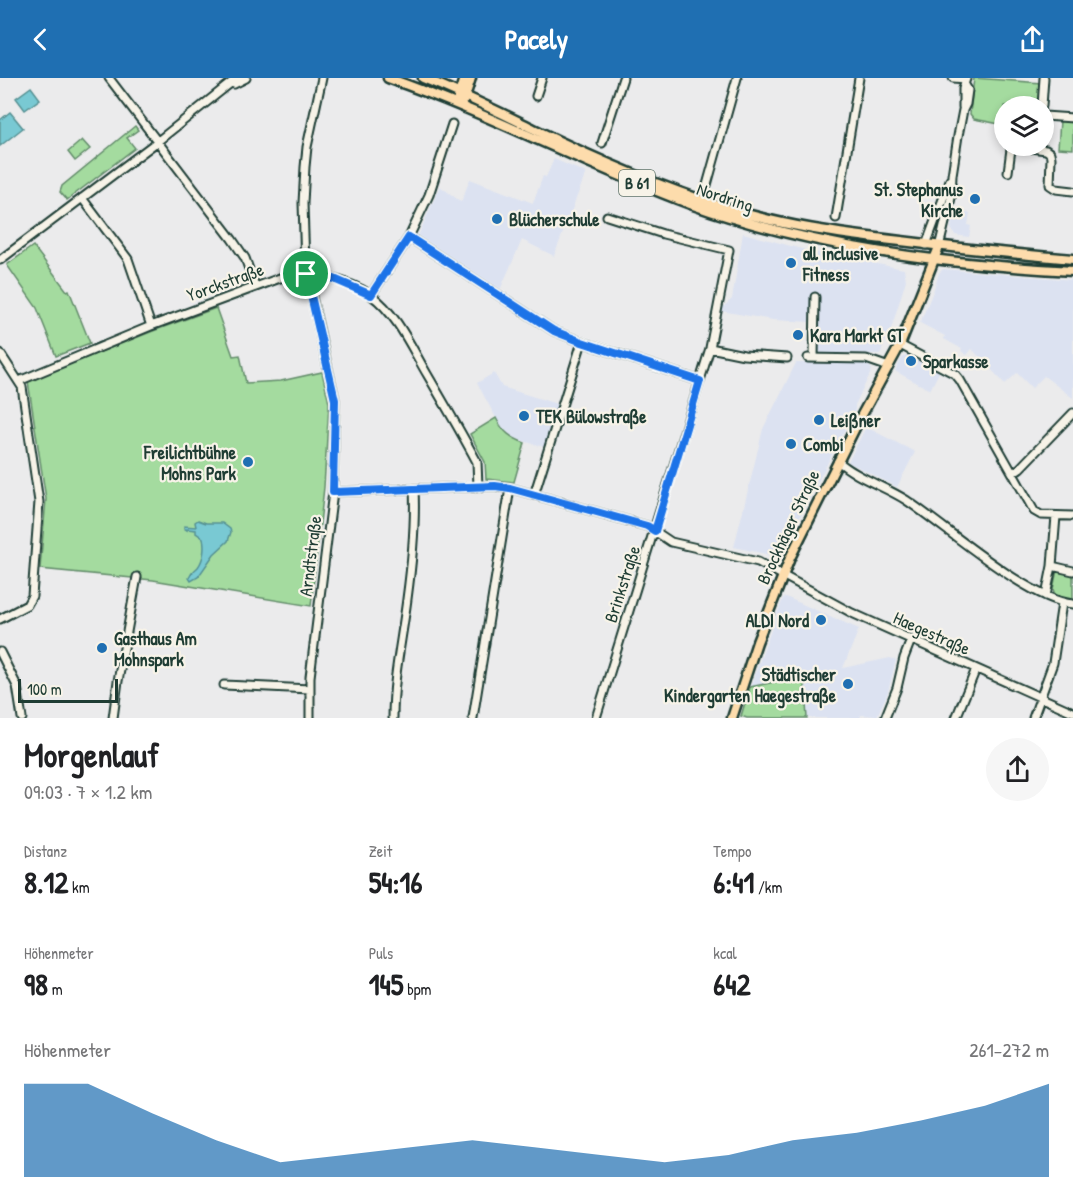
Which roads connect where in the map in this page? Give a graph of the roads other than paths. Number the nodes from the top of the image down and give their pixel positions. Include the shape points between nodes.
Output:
1 (110, 78) edge
2 (237, 78) edge
3 (246, 78) edge
4 (322, 78) edge
5 (388, 78) edge
6 (423, 78) edge
7 (464, 78) edge
8 (471, 78) edge
9 (542, 78) edge
10 (623, 78) edge
11 (737, 78) edge
12 (859, 78) edge
13 (953, 78) edge
14 (1044, 78) edge
15 (966, 81) edge
16 (226, 88) junction
17 (463, 94) junction
18 (536, 96) dead end
19 (1043, 96) edge
20 (459, 105) junction
21 (1054, 117) edge
22 (1073, 118) edge
23 (452, 124) dead end
24 (159, 141) junction
25 (602, 143) dead end
26 (1010, 156) edge
27 (1051, 156) edge
28 (1008, 172) dead end
29 (952, 175) junction
30 (707, 185) dead end
31 (1073, 191) edge
32 (82, 198) junction
33 (607, 216) dead end
34 (836, 218) dead end
35 (409, 237) junction
36 (926, 245) junction
37 (939, 246) junction
38 (921, 258) junction
39 (935, 259) junction
40 (1073, 259) edge
41 (0, 260) edge
42 (1073, 271) edge
43 (306, 274) junction
44 (255, 286) junction
45 (371, 295) junction
46 (815, 297) dead end
47 (151, 326) junction
48 (582, 342) junction
49 (900, 345) junction
50 (710, 348) junction
51 (0, 353) edge
52 (787, 358) dead end
53 (889, 368) junction
54 (19, 381) junction
55 (700, 381) junction
56 (1073, 413) edge
57 (838, 462) junction
58 (1012, 472) junction
59 (478, 486) junction
60 (510, 488) junction
61 (414, 489) junction
62 (333, 492) junction
63 (534, 495) junction
64 (1056, 516) junction
65 (1073, 516) edge
66 (655, 531) junction
67 (1052, 566) junction
68 (1073, 571) edge
69 (783, 574) junction
70 (137, 577) dead end
71 (1046, 596) junction
72 (1062, 603) junction
73 (1073, 604) edge
74 (0, 619) edge
75 (911, 640) junction
76 (0, 652) edge
77 (976, 669) junction
78 (224, 686) dead end
79 (310, 689) junction
80 (1041, 697) junction
81 (1073, 712) edge
82 (22, 718) edge
83 (113, 718) edge
84 (310, 718) edge
85 (393, 718) edge
86 (473, 718) edge
87 (596, 718) edge
88 (732, 718) edge
89 (885, 718) edge
90 (956, 718) edge
91 (1033, 718) edge

1 - 24 street
2 - 16 street
3 - 16 street
4 - 43 street, Arndtstraße via 305,167
5 - 20 main road, Nordring / B 61
6 - 17 main road, Nordring / B 61
7 - 17 main road
8 - 17 main road
9 - 18 street
10 - 25 street
11 - 30 street
12 - 34 street
13 - 15 street
14 - 19 street
15 - 29 street
16 - 24 street
17 - 20 main road
17 - 36 main road, Nordring / B 61 via 643,178 722,207 792,226
20 - 38 main road, Nordring / B 61 via 640,184 720,214 820,241
21 - 22 street
23 - 35 street via 429,195
24 - 32 street
24 - 44 street via 245,258
26 - 28 street
27 - 31 street via 1050,185
29 - 36 street
29 - 37 street via 951,198
32 - 41 street
32 - 47 street via 128,260
33 - 50 street, Brinkstraße via 729,250
35 - 45 street
35 - 48 street via 554,331
36 - 37 main road, Nordring / B 61
36 - 38 main road
37 - 39 main road, Brockhäger Straße
37 - 40 main road, Nordring / B 61
38 - 39 main road, Nordring / B 61
39 - 42 main road, Nordring / B 61
39 - 49 main road, Brockhäger Straße
43 - 44 street, Yorckstraße via 288,275
43 - 45 street, Yorckstraße via 334,279
43 - 62 street, Arndtstraße via 335,400
44 - 47 street, Yorckstraße
45 - 59 street, Yorckstraße via 398,323 470,448 477,462
46 - 53 street via 811,358 866,359
47 - 54 street, Yorckstraße
48 - 55 street
48 - 63 street
49 - 53 main road, Brockhäger Straße
49 - 58 street via 955,374
50 - 52 street
50 - 55 street, Brinkstraße
51 - 54 street
53 - 57 main road, Brockhäger Straße
54 - 74 street via 39,502 30,601
55 - 66 street, Brinkstraße
56 - 58 street
57 - 69 main road, Brockhäger Straße
57 - 71 street via 908,501
58 - 64 street via 1034,511
59 - 60 street, Haegestraße
59 - 61 street, Haegestraße
60 - 63 street, Haegestraße
60 - 86 street
61 - 62 street, Haegestraße
61 - 85 street via 414,532 393,689
62 - 79 street, Arndtstraße
63 - 66 street, Haegestraße
64 - 65 street
64 - 67 street
66 - 69 street, Haegestraße via 671,542 758,562
66 - 87 street, Brinkstraße
67 - 68 street
67 - 71 street
69 - 75 street, Haegestraße via 852,613
69 - 88 main road, Brockhäger Straße
70 - 83 street
71 - 72 street
72 - 73 street
72 - 80 street via 1053,663
75 - 77 street, Haegestraße
75 - 89 street
76 - 82 street via 17,686
77 - 80 street, Haegestraße
77 - 90 street
78 - 79 street
79 - 84 street, Arndtstraße
80 - 81 street, Haegestraße
80 - 91 street

